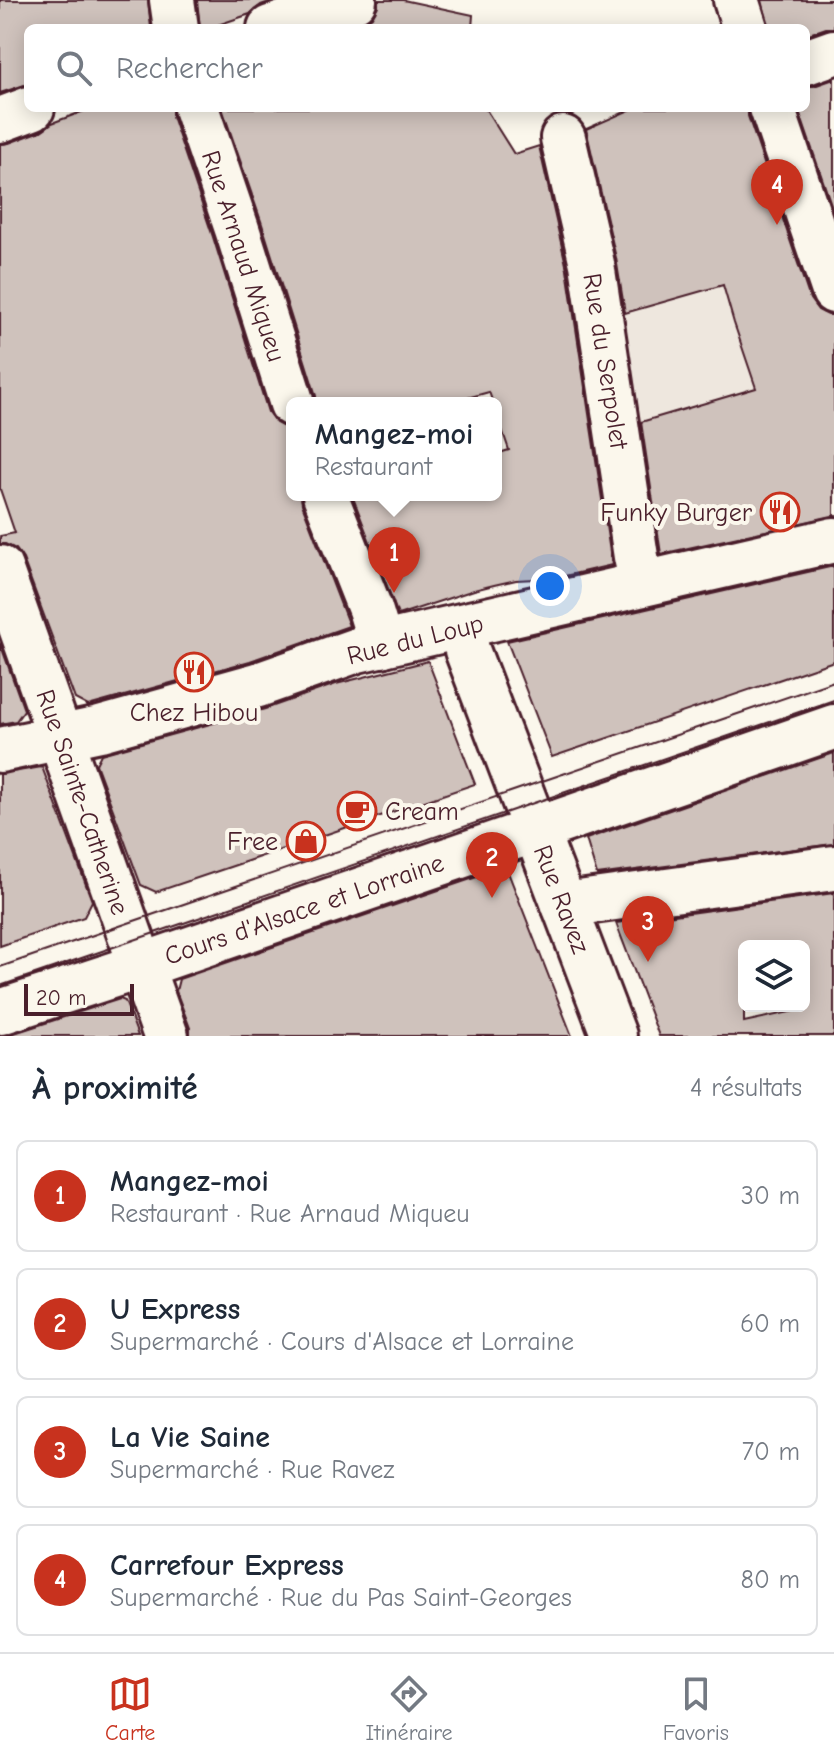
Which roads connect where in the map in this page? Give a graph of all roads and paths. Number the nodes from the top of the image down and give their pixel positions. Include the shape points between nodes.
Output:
1 (172, 0) edge
2 (354, 0) edge
3 (736, 0) edge
4 (175, 24) edge
5 (282, 24) edge
6 (744, 24) edge
7 (834, 52) edge
8 (810, 61) edge
9 (24, 111) edge
10 (197, 112) edge
11 (773, 112) edge
12 (0, 120) edge
13 (563, 138) dead end
14 (832, 278) edge
15 (290, 397) edge
16 (327, 501) edge
17 (834, 540) edge
18 (0, 568) edge
19 (642, 584) junction
20 (462, 627) junction
21 (381, 645) junction
22 (834, 727) edge
23 (61, 737) junction
24 (0, 750) edge
25 (536, 830) junction
26 (834, 868) edge
27 (564, 905) junction
28 (141, 966) junction
29 (0, 1012) edge
30 (166, 1036) edge
31 (614, 1036) edge

1 - 4 street
2 - 5 street
3 - 6 street
7 - 8 street
9 - 12 street
10 - 15 street, Rue Arnaud Miqueu
11 - 14 street
13 - 19 street, Rue du Serpolet via 592,264
16 - 21 street
17 - 19 street, Rue du Loup
18 - 23 street, Rue Sainte-Catherine
19 - 20 street, Rue du Loup
20 - 21 street, Rue du Loup
20 - 25 street, Rue Ravez
21 - 23 street, Rue du Loup via 258,685
22 - 25 street, Cours d'Alsace et Lorraine
23 - 24 street, Rue du Loup
23 - 28 street, Rue Sainte-Catherine
25 - 27 street, Rue Ravez
25 - 28 street, Cours d'Alsace et Lorraine
26 - 27 street
27 - 31 street, Rue Ravez
28 - 29 street, Cours d'Alsace et Lorraine
28 - 30 street, Rue Sainte-Catherine

